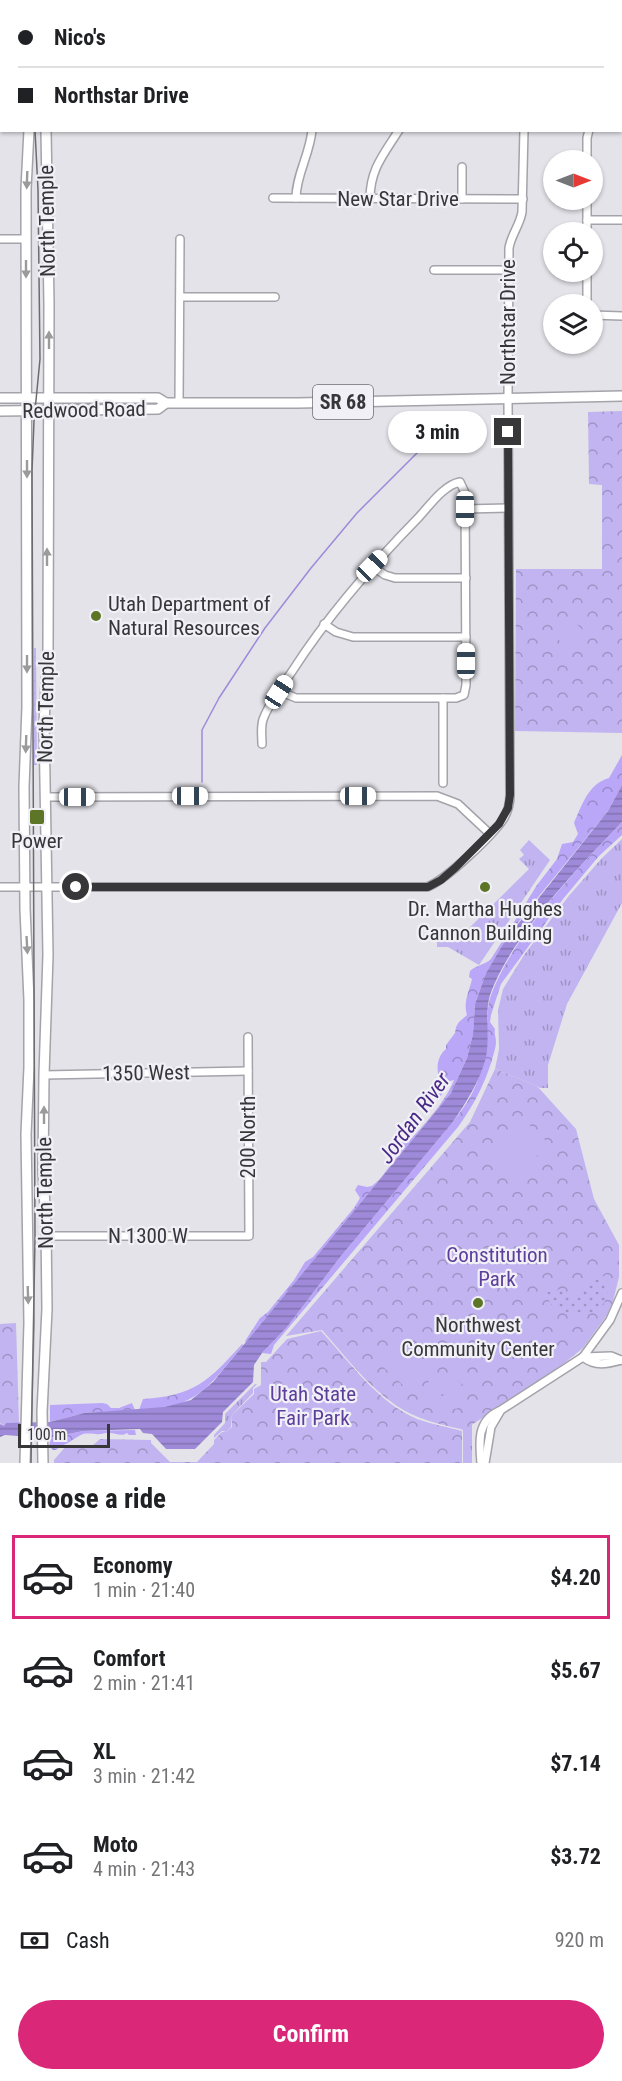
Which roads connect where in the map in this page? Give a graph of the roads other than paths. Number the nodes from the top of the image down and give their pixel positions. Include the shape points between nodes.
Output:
1 (28, 132) edge
2 (46, 132) edge
3 (312, 132) edge
4 (398, 132) edge
5 (524, 132) edge
6 (588, 132) edge
7 (587, 150) edge
8 (462, 167) dead end
9 (273, 198) dead end
10 (296, 198) junction
11 (370, 199) junction
12 (462, 199) junction
13 (523, 199) junction
14 (587, 210) edge
15 (587, 220) joint
16 (622, 220) edge
17 (0, 239) edge
18 (26, 239) junction
19 (180, 239) dead end
20 (434, 270) dead end
21 (508, 270) junction
22 (180, 297) junction
23 (275, 297) dead end
24 (603, 315) edge
25 (622, 316) edge
26 (622, 396) edge
27 (0, 398) edge
28 (27, 398) junction
29 (48, 398) junction
30 (508, 399) junction
31 (166, 403) junction
32 (179, 403) junction
33 (0, 411) edge
34 (27, 411) junction
35 (48, 411) junction
36 (508, 508) junction
37 (465, 509) junction
38 (372, 566) junction
39 (466, 578) junction
40 (324, 624) junction
41 (466, 637) junction
42 (279, 692) junction
43 (443, 698) junction
44 (262, 744) dead end
45 (443, 783) dead end
46 (45, 797) junction
47 (489, 834) junction
48 (0, 887) edge
49 (25, 887) junction
50 (48, 887) junction
51 (248, 1037) dead end
52 (248, 1071) junction
53 (44, 1075) junction
54 (47, 1236) junction
55 (249, 1236) joint
56 (622, 1293) edge
57 (583, 1357) junction
58 (622, 1360) edge
59 (25, 1463) edge
60 (43, 1463) edge
61 (483, 1463) edge

1 -> 18 main road, North Temple
29 -> 2 main road, North Temple
3 - 10 street
4 - 11 street via 374,171
5 - 13 street, Northstar Drive
6 - 7 street
8 - 12 street
9 - 10 street, New Star Drive
10 - 11 street, New Star Drive
11 - 12 street, New Star Drive
12 - 13 street, New Star Drive
13 - 21 street, Northstar Drive via 521,218 509,244
14 - 15 street
15 - 16 street
17 - 18 street
18 -> 28 main road, North Temple
19 - 22 street
20 - 21 street
21 - 30 street, Northstar Drive
22 - 23 street
22 - 32 street
24 - 25 street
26 - 30 main road, Redwood Road / SR 68
27 - 28 main road, Redwood Road / SR 68
28 - 29 main road, Redwood Road / SR 68
28 - 34 main road, North Temple
29 - 31 main road, Redwood Road / SR 68 via 158,398
29 - 35 main road, North Temple
30 - 32 main road, Redwood Road / SR 68
30 - 36 street, Northstar Drive
31 - 32 main road, Redwood Road / SR 68
31 - 35 main road, Redwood Road / SR 68 via 158,409
33 - 34 main road, Redwood Road / SR 68
34 - 35 main road, Redwood Road / SR 68
34 -> 49 main road, North Temple
46 -> 35 main road, North Temple
36 - 37 street
36 - 47 street, Northstar Drive via 510,795 506,814
37 - 38 street via 465,489 460,482 449,486
37 - 39 street
38 - 39 street via 395,578
38 - 40 street
39 - 41 street
40 - 41 street via 353,637
40 - 42 street
41 - 43 street via 464,695
42 - 43 street via 296,698
42 - 44 street via 263,719
43 - 45 street
46 - 47 street via 437,796 458,804
46 - 50 main road, North Temple
47 - 50 street, Northstar Drive via 447,876 428,887
48 - 49 street, Northstar Drive
49 - 50 street, Northstar Drive
49 -> 59 main road, North Temple via 29,1000
50 - 53 main road, North Temple
51 - 52 street, 200 North
52 - 53 street, 1350 West
52 - 55 street, 200 North
54 -> 53 main road, North Temple
54 - 55 street, N 1300 W
54 - 60 main road, North Temple
56 - 57 street via 610,1320
57 - 58 street via 591,1363
57 - 61 street via 491,1418

